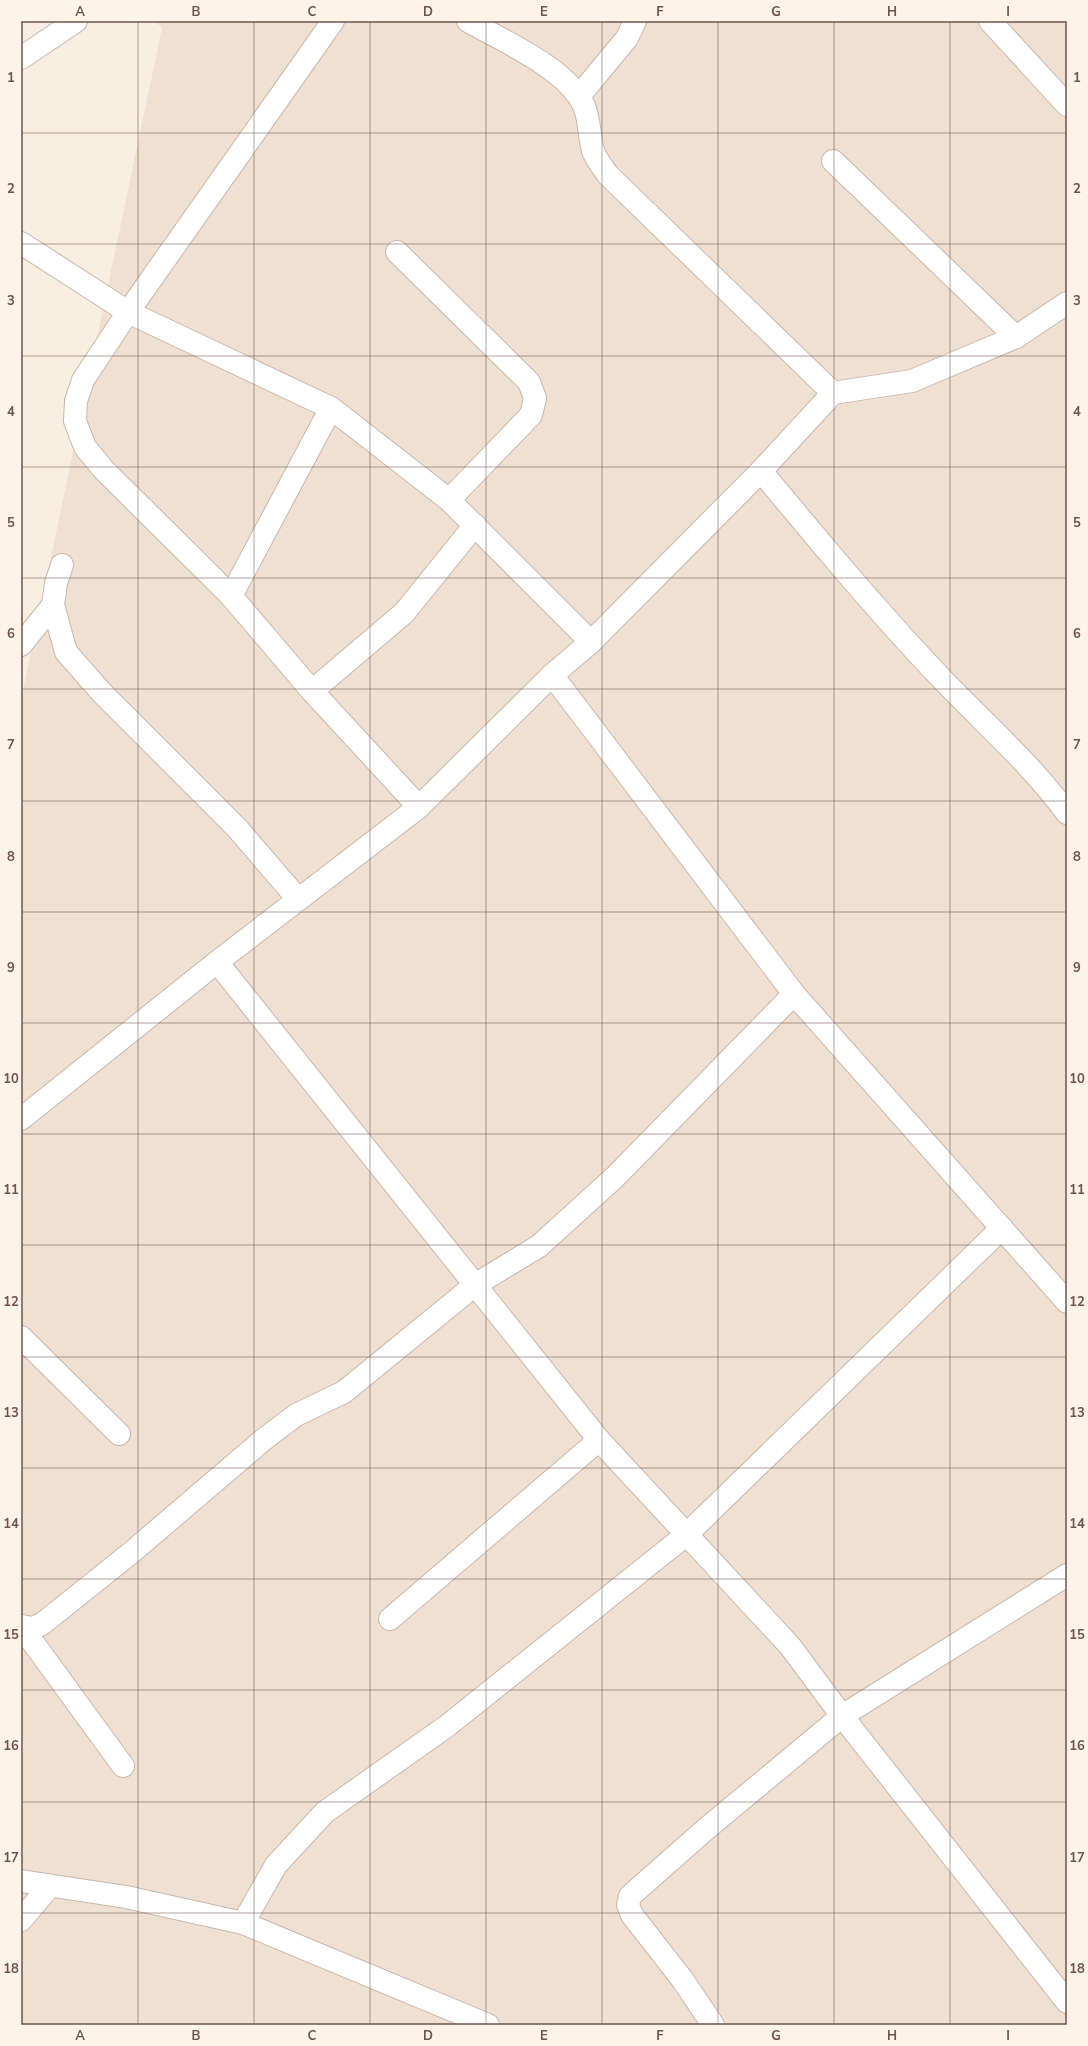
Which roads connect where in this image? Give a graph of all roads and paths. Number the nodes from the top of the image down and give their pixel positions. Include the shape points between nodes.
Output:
1 (76, 21) edge
2 (332, 21) edge
3 (468, 21) edge
4 (635, 21) edge
5 (990, 21) edge
6 (21, 58) edge
7 (579, 96) junction
8 (1067, 105) edge
9 (833, 161) dead end
10 (21, 244) edge
11 (397, 252) dead end
12 (1067, 303) edge
13 (128, 312) junction
14 (1016, 338) junction
15 (833, 393) junction
16 (331, 408) junction
17 (761, 471) junction
18 (449, 500) junction
19 (475, 525) junction
20 (62, 565) dead end
21 (231, 596) junction
22 (53, 605) junction
23 (591, 642) junction
24 (21, 645) edge
25 (552, 674) junction
26 (312, 691) junction
27 (1065, 806) edge
28 (419, 807) junction
29 (298, 899) junction
30 (217, 962) junction
31 (794, 994) junction
32 (21, 1119) edge
33 (1002, 1228) junction
34 (475, 1285) junction
35 (1067, 1302) edge
36 (21, 1337) edge
37 (120, 1434) dead end
38 (599, 1440) junction
39 (686, 1535) junction
40 (1067, 1575) edge
41 (390, 1620) dead end
42 (21, 1626) edge
43 (842, 1716) junction
44 (123, 1766) dead end
45 (21, 1881) edge
46 (50, 1886) junction
47 (21, 1920) edge
48 (243, 1923) junction
49 (1067, 2002) edge
50 (488, 2025) edge
51 (713, 2025) edge

1 - 6 street
2 - 13 street
3 - 7 street via 544,64 570,84
4 - 7 street via 627,38
5 - 8 street
7 - 15 street via 585,108 594,153 608,175
9 - 14 street
10 - 13 street
11 - 18 street via 529,382 535,398 531,415
12 - 14 street
13 - 16 street
13 - 21 street via 83,380 76,401 75,421 85,447 104,469
14 - 15 street via 912,381
15 - 17 street
16 - 18 street
16 - 21 street
17 - 23 street
17 - 27 street via 829,553 926,661
18 - 19 street
19 - 23 street
19 - 26 street via 404,613
20 - 22 street
21 - 26 street
22 - 24 street
22 - 29 street via 66,652 102,693 237,828
23 - 25 street
25 - 28 street
25 - 31 street
26 - 28 street
28 - 29 street
29 - 30 street
30 - 32 street
30 - 34 street
31 - 33 street
31 - 34 street via 615,1177 539,1246
33 - 35 street
33 - 39 street
34 - 38 street
34 - 42 street via 344,1392 296,1415 263,1440 132,1552 42,1624 33,1628
36 - 37 street
38 - 39 street
38 - 41 street
39 - 43 street via 790,1646
39 - 48 street via 447,1726 325,1812 276,1865
40 - 43 street
42 - 44 street
43 - 49 street
43 - 51 street via 630,1896 628,1905 632,1915 682,1979
45 - 46 street
46 - 47 street
46 - 48 street via 126,1897
48 - 50 street

